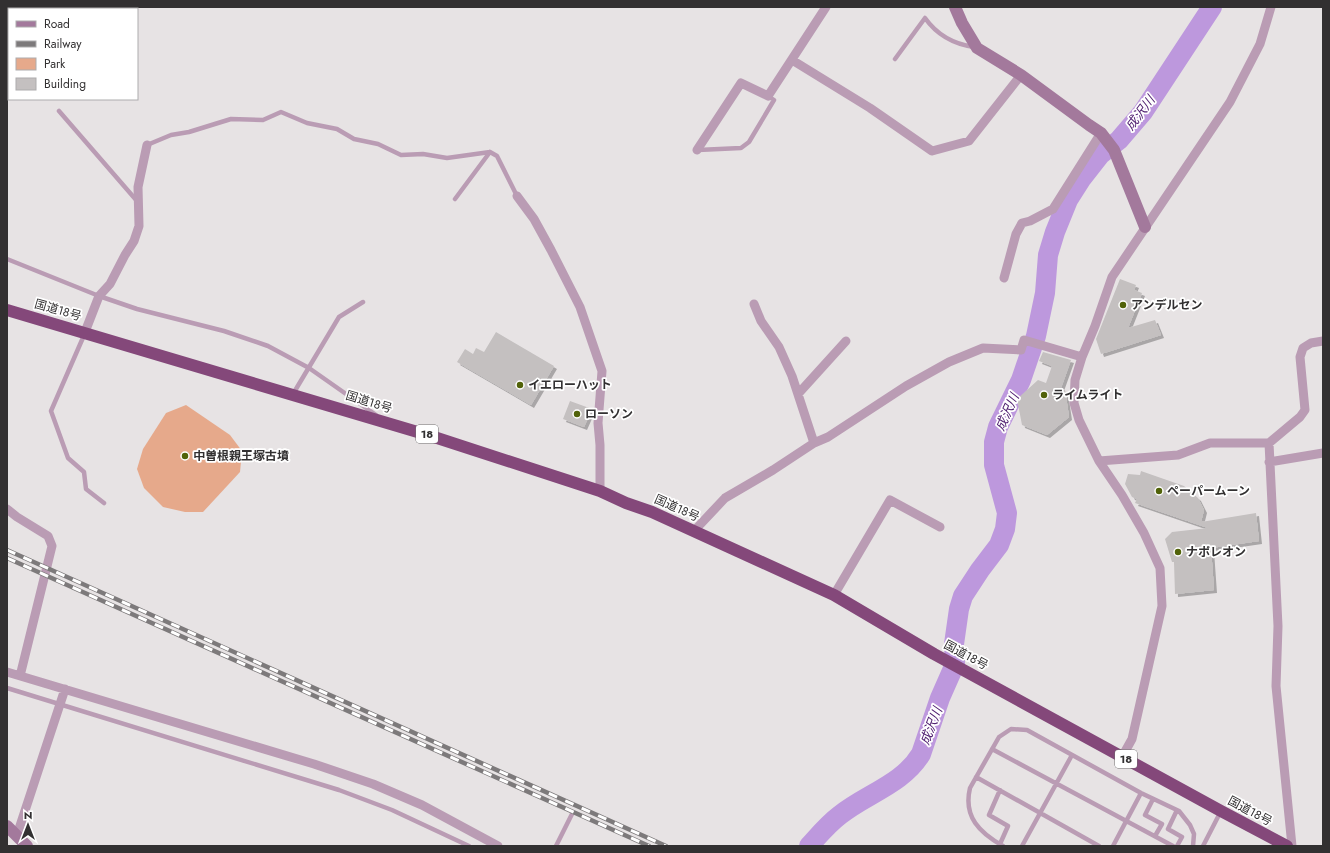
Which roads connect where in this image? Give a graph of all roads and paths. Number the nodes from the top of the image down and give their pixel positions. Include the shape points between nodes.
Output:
1 (826, 7) edge
2 (955, 7) edge
3 (1271, 7) edge
4 (977, 48) junction
5 (895, 59) dead end
6 (792, 60) junction
7 (1020, 75) junction
8 (768, 96) junction
9 (59, 111) dead end
10 (1103, 136) junction
11 (147, 145) joint
12 (697, 150) joint
13 (490, 152) junction
14 (517, 196) joint
15 (455, 199) dead end
16 (138, 203) junction
17 (1145, 227) junction
18 (7, 259) edge
19 (1004, 278) dead end
20 (99, 296) junction
21 (363, 302) dead end
22 (754, 304) dead end
23 (7, 310) edge
24 (85, 332) junction
25 (846, 341) dead end
26 (1323, 341) edge
27 (1082, 357) junction
28 (309, 368) junction
29 (293, 394) junction
30 (798, 394) junction
31 (385, 422) junction
32 (1269, 442) junction
33 (814, 443) junction
34 (1323, 453) edge
35 (1099, 461) junction
36 (1269, 462) junction
37 (600, 491) junction
38 (104, 503) dead end
39 (7, 509) edge
40 (940, 527) dead end
41 (694, 532) junction
42 (834, 595) junction
43 (7, 672) edge
44 (20, 676) junction
45 (7, 688) edge
46 (65, 689) junction
47 (60, 704) junction
48 (992, 749) junction
49 (1072, 755) junction
50 (1122, 757) junction
51 (976, 777) junction
52 (1056, 784) junction
53 (1000, 790) junction
54 (1141, 793) junction
55 (1153, 799) junction
56 (1177, 810) junction
57 (1221, 811) junction
58 (1041, 813) junction
59 (572, 814) dead end
60 (1126, 821) junction
61 (7, 826) edge
62 (17, 836) junction
63 (1155, 836) junction
64 (1001, 845) edge
65 (27, 846) edge
66 (468, 846) edge
67 (498, 846) edge
68 (556, 846) edge
69 (1022, 846) edge
70 (1099, 846) edge
71 (1113, 846) edge
72 (1173, 846) edge
73 (1177, 846) edge
74 (1193, 846) edge
75 (1203, 846) edge
76 (1287, 846) edge
77 (1292, 846) edge

1 - 6 street
2 - 4 street
3 - 17 street via 1260,44 1230,102
4 - 5 lane via 962,46 944,37 925,18
4 - 7 street
6 - 7 street via 870,108 932,151 969,141
6 - 8 street
7 - 10 street
8 - 12 street via 741,83
8 - 12 lane via 774,100 749,142 741,148
9 - 16 lane
10 - 17 street via 1114,150
10 - 19 street via 1053,209 1022,223 1016,234
11 - 13 lane via 171,135 231,119 263,120 281,112 307,123 337,129 354,139 378,144 401,155 423,154 447,158
11 - 16 street via 138,187
13 - 14 lane via 497,156
13 - 15 lane
14 - 37 street via 534,219 576,301 602,371 598,423
16 - 20 street via 139,226 134,241 110,284
17 - 27 street via 1112,277
18 - 20 lane
20 - 24 street
20 - 28 lane via 268,346
21 - 28 lane via 339,317
22 - 30 street via 761,321 779,347
23 - 24 highway, 国道18号 / 18
24 - 29 highway, 国道18号 / 18
24 - 38 lane via 51,412 68,458 84,472 86,489
25 - 30 street
26 - 32 street via 1311,343 1303,348 1300,357 1305,410
27 - 33 street via 1027,340 1024,340 1020,350 983,348 949,362 906,386 828,437
27 - 35 street via 1075,380 1074,403 1079,420
28 - 29 lane
28 - 31 lane
29 - 31 highway, 国道18号 / 18
30 - 33 street
31 - 37 highway, 国道18号 / 18
32 - 35 street via 1210,443 1178,455
32 - 36 street
33 - 41 street via 725,498
34 - 36 street
35 - 50 street via 1144,533 1160,568 1162,606 1132,739
36 - 77 street via 1278,626 1276,686
37 - 41 highway, 国道18号 / 18
39 - 44 street via 48,536 52,546
40 - 42 street via 890,500
41 - 42 highway, 国道18号 / 18
42 - 50 highway, 国道18号 / 18 via 934,654
43 - 44 street
44 - 46 street
45 - 47 lane
46 - 47 street
46 - 67 street via 373,784 422,805
47 - 62 street
47 - 66 lane via 338,790 392,810
48 - 49 lane via 999,737 1010,729 1027,730
48 - 51 lane
48 - 52 lane
49 - 52 lane
49 - 54 lane
50 - 57 highway, 国道18号 / 18
51 - 53 lane
51 - 64 lane via 968,797 973,822 989,838
52 - 58 lane
52 - 60 lane
53 - 58 lane
53 - 64 lane via 989,814 1008,826
54 - 55 lane
54 - 60 lane
55 - 56 lane
55 - 63 lane via 1145,815 1162,824
56 - 73 lane via 1168,829 1182,837
56 - 74 lane via 1194,834
57 - 75 lane
57 - 76 highway, 国道18号 / 18
58 - 69 lane
58 - 70 lane
59 - 68 lane
60 - 63 lane
60 - 71 lane
61 - 62 street
62 - 65 street
63 - 72 lane

